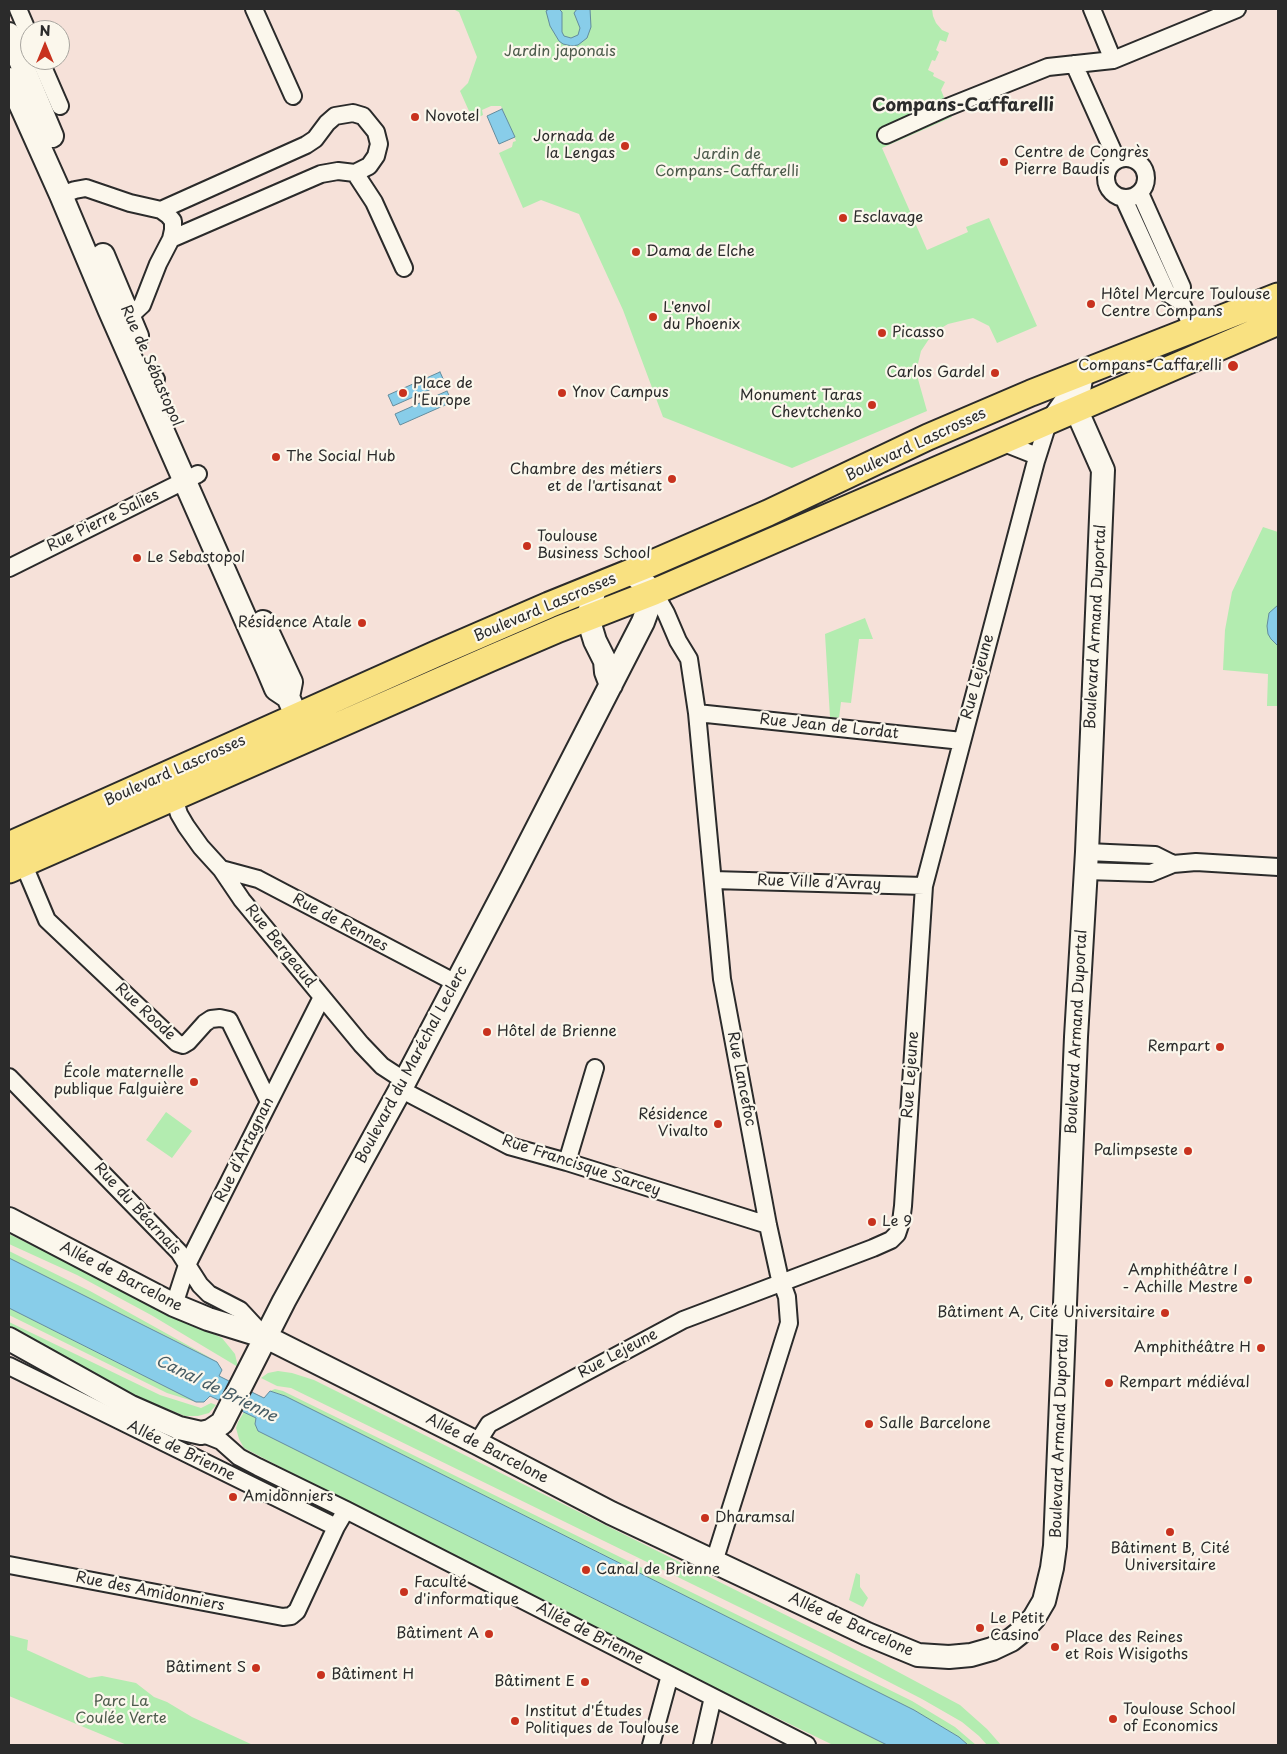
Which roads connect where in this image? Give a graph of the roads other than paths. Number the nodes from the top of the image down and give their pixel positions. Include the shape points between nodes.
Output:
1 (1092, 9) edge
2 (1237, 9) edge
3 (257, 15) edge
4 (9, 34) edge
5 (1114, 60) junction
6 (1074, 64) junction
7 (44, 70) edge
8 (9, 78) edge
9 (293, 96) dead end
10 (60, 106) dead end
11 (886, 135) dead end
12 (1117, 160) junction
13 (355, 173) junction
14 (68, 193) junction
15 (1140, 193) junction
16 (1124, 199) junction
17 (161, 210) junction
18 (171, 239) junction
19 (404, 268) dead end
20 (1181, 302) junction
21 (1272, 305) edge
22 (119, 313) junction
23 (1278, 322) edge
24 (1193, 329) junction
25 (135, 366) junction
26 (1082, 373) junction
27 (156, 380) junction
28 (1076, 408) junction
29 (1049, 420) junction
30 (999, 441) junction
31 (1037, 456) junction
32 (192, 477) junction
33 (9, 568) edge
34 (631, 572) junction
35 (595, 587) junction
36 (654, 592) junction
37 (588, 618) junction
38 (611, 684) junction
39 (292, 706) junction
40 (696, 713) junction
41 (306, 739) junction
42 (962, 741) junction
43 (174, 798) junction
44 (13, 859) edge
45 (1086, 861) junction
46 (1278, 867) edge
47 (221, 869) junction
48 (713, 880) junction
49 (924, 886) junction
50 (456, 983) junction
51 (322, 996) junction
52 (595, 1068) dead end
53 (9, 1077) edge
54 (402, 1085) junction
55 (268, 1102) junction
56 (568, 1162) junction
57 (9, 1219) edge
58 (768, 1225) junction
59 (187, 1265) junction
60 (782, 1283) junction
61 (174, 1305) junction
62 (266, 1337) junction
63 (9, 1339) edge
64 (9, 1366) edge
65 (228, 1414) junction
66 (201, 1433) junction
67 (477, 1443) junction
68 (231, 1448) junction
69 (346, 1510) junction
70 (336, 1527) junction
71 (714, 1562) junction
72 (9, 1565) edge
73 (971, 1655) joint
74 (670, 1675) junction
75 (713, 1697) junction
76 (651, 1745) edge
77 (702, 1745) edge
78 (807, 1745) edge

1 - 5 street
2 - 5 street
3 - 9 street
4 - 14 street, Rue de Sébastopol
5 - 6 street
6 - 11 street via 1048,67
6 - 12 street
7 - 10 street
8 - 14 street, Rue de Sébastopol
12 - 15 street via 1131,159 1142,167 1146,180
12 - 16 street via 1110,165 1106,182 1109,190
13 - 17 street via 369,166 376,156 378,144 376,132 363,116 353,112 335,116 306,145
13 - 18 street via 320,174
13 - 19 street via 374,202
14 - 17 street via 86,188
14 - 22 street, Rue de Sébastopol
15 - 16 street
15 - 20 street via 1182,287
16 - 20 street via 1167,293
17 - 18 street via 173,221
18 - 22 street via 142,304
20 - 24 street
21 - 24 main road, Boulevard Lascrosses
22 - 25 street, Rue de Sébastopol
22 - 27 street, Rue de Sébastopol
23 - 28 main road, Boulevard Lascrosses
24 - 26 main road, Boulevard Lascrosses
25 - 27 street
25 - 32 street, Rue de Sébastopol
26 - 28 street
26 - 29 street, Rue Lejeune
26 - 34 main road, Boulevard Lascrosses via 928,437 768,513
27 - 32 street, Rue de Sébastopol
28 - 29 main road, Boulevard Lascrosses
28 - 45 street, Boulevard Armand Duportal via 1103,470
29 - 30 main road, Boulevard Lascrosses
29 - 31 street, Rue Lejeune
30 - 31 street
30 - 36 main road, Boulevard Lascrosses
31 - 42 street, Rue Lejeune
32 - 33 street, Rue Pierre Salies
32 - 39 street, Rue de Sébastopol via 291,682
34 - 35 main road, Boulevard Lascrosses
34 - 36 street
35 - 37 street
35 - 39 main road, Boulevard Lascrosses
36 - 37 main road, Boulevard Lascrosses
36 - 38 street, Boulevard du Maréchal Leclerc via 643,622
36 - 40 street, Rue Lancefoc via 689,659
37 - 38 street
37 - 41 main road, Boulevard Lascrosses via 488,658
38 - 50 street, Boulevard du Maréchal Leclerc
39 - 41 street, Rue de Sébastopol
39 - 44 main road, Boulevard Lascrosses via 267,730
40 - 42 street, Rue Jean de Lordat
40 - 48 street, Rue Lancefoc
41 - 43 main road, Boulevard Lascrosses
42 - 49 street, Rue Lejeune
43 - 44 main road, Boulevard Lascrosses
43 - 47 street, Rue Bergeaud via 186,826
44 - 55 street, Rue Roode via 47,920 177,1043 183,1045 188,1042 211,1020 229,1020
45 - 46 street via 1155,856 1173,864 1196,862
45 - 73 street, Boulevard Armand Duportal via 1054,1553 1044,1601 1028,1625 1011,1640
47 - 50 street, Rue de Rennes via 258,879
47 - 51 street, Rue Bergeaud via 242,900
48 - 49 street, Rue Ville d'Avray
48 - 58 street, Rue Lancefoc via 722,979
49 - 60 street, Rue Lejeune via 901,1222 890,1240
50 - 54 street, Boulevard du Maréchal Leclerc
51 - 54 street, Rue Bergeaud via 361,1044
51 - 55 street, Rue d'Artagnan
52 - 56 street
53 - 59 street, Rue du Béarnais via 179,1252
54 - 56 street, Rue Francisque Sarcey via 509,1146
54 - 62 street, Boulevard du Maréchal Leclerc
55 - 59 street, Rue d'Artagnan
56 - 58 street, Rue Francisque Sarcey
57 - 61 street, Allée de Barcelone
58 - 60 street, Rue Lancefoc
59 - 61 street, Rue d'Artagnan
59 - 62 street, Rue du Béarnais via 209,1294 240,1310
60 - 67 street, Rue Lejeune via 683,1320 650,1336 489,1424
60 - 71 street, Rue Lancefoc via 789,1323
61 - 62 street, Allée de Barcelone
62 - 65 street, Boulevard du Maréchal Leclerc
62 - 67 street, Allée de Barcelone
63 - 66 street, Allée de Brienne via 131,1407 179,1428
64 - 70 street, Allée de Brienne
65 - 66 street, Boulevard du Maréchal Leclerc via 218,1427
65 - 68 street, Allée de Brienne
66 - 68 street, Allée de Brienne
67 - 71 street, Allée de Barcelone
68 - 69 street, Allée de Brienne via 258,1467
69 - 70 street
69 - 74 street, Allée de Brienne
70 - 72 street, Rue des Amidonniers via 297,1611 283,1617
71 - 73 street, Allée de Barcelone via 863,1632 918,1654
74 - 75 street, Allée de Brienne
74 - 76 street
75 - 77 street
75 - 78 street, Allée de Brienne

